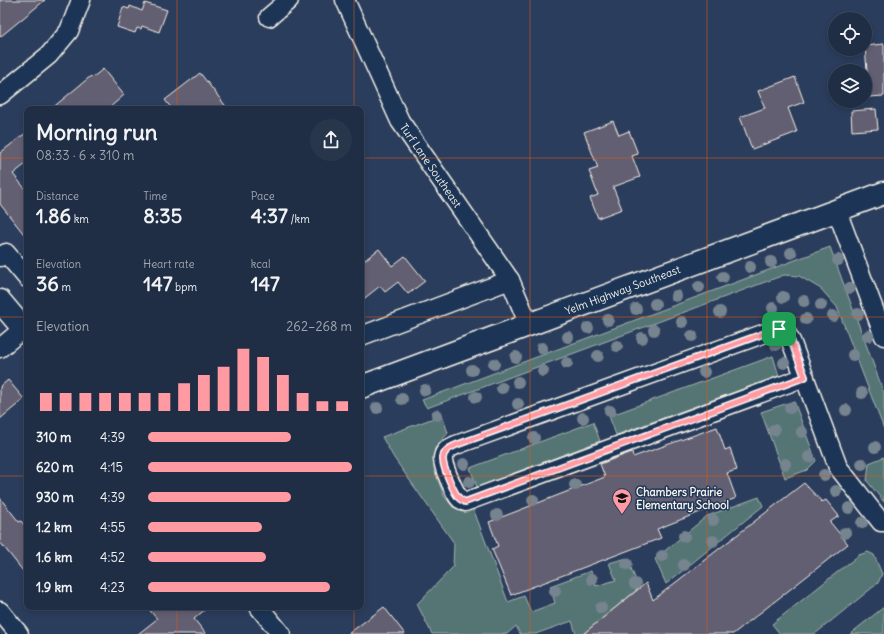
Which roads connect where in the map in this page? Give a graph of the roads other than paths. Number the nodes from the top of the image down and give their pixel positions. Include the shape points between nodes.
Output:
1 (81, 0) edge
2 (289, 0) edge
3 (345, 0) edge
4 (269, 17) dead end
5 (0, 95) edge
6 (884, 193) edge
7 (837, 211) junction
8 (0, 258) edge
9 (24, 274) edge
10 (510, 280) junction
11 (0, 301) edge
12 (529, 325) junction
13 (24, 330) edge
14 (24, 332) edge
15 (364, 335) edge
16 (884, 336) edge
17 (0, 348) edge
18 (805, 377) junction
19 (364, 386) edge
20 (884, 522) edge
21 (0, 610) edge
22 (262, 610) edge
23 (19, 634) edge
24 (282, 634) edge

1 - 5 street via 69,31 49,55
2 - 4 street
3 - 10 street, Turf Lane Southeast via 400,121
6 - 7 main road, Yelm Highway Southeast
7 - 12 main road, Yelm Highway Southeast
7 - 16 street
8 - 9 street via 6,253
10 - 12 street, Turf Lane Southeast
10 - 15 street
11 - 13 main road
12 - 19 main road, Yelm Highway Southeast
14 - 17 street
18 - 18 street via 791,340 786,332 779,329 456,445 447,449 443,458 445,468 459,498 465,502
18 - 20 street via 838,467
21 - 23 street
22 - 24 street

